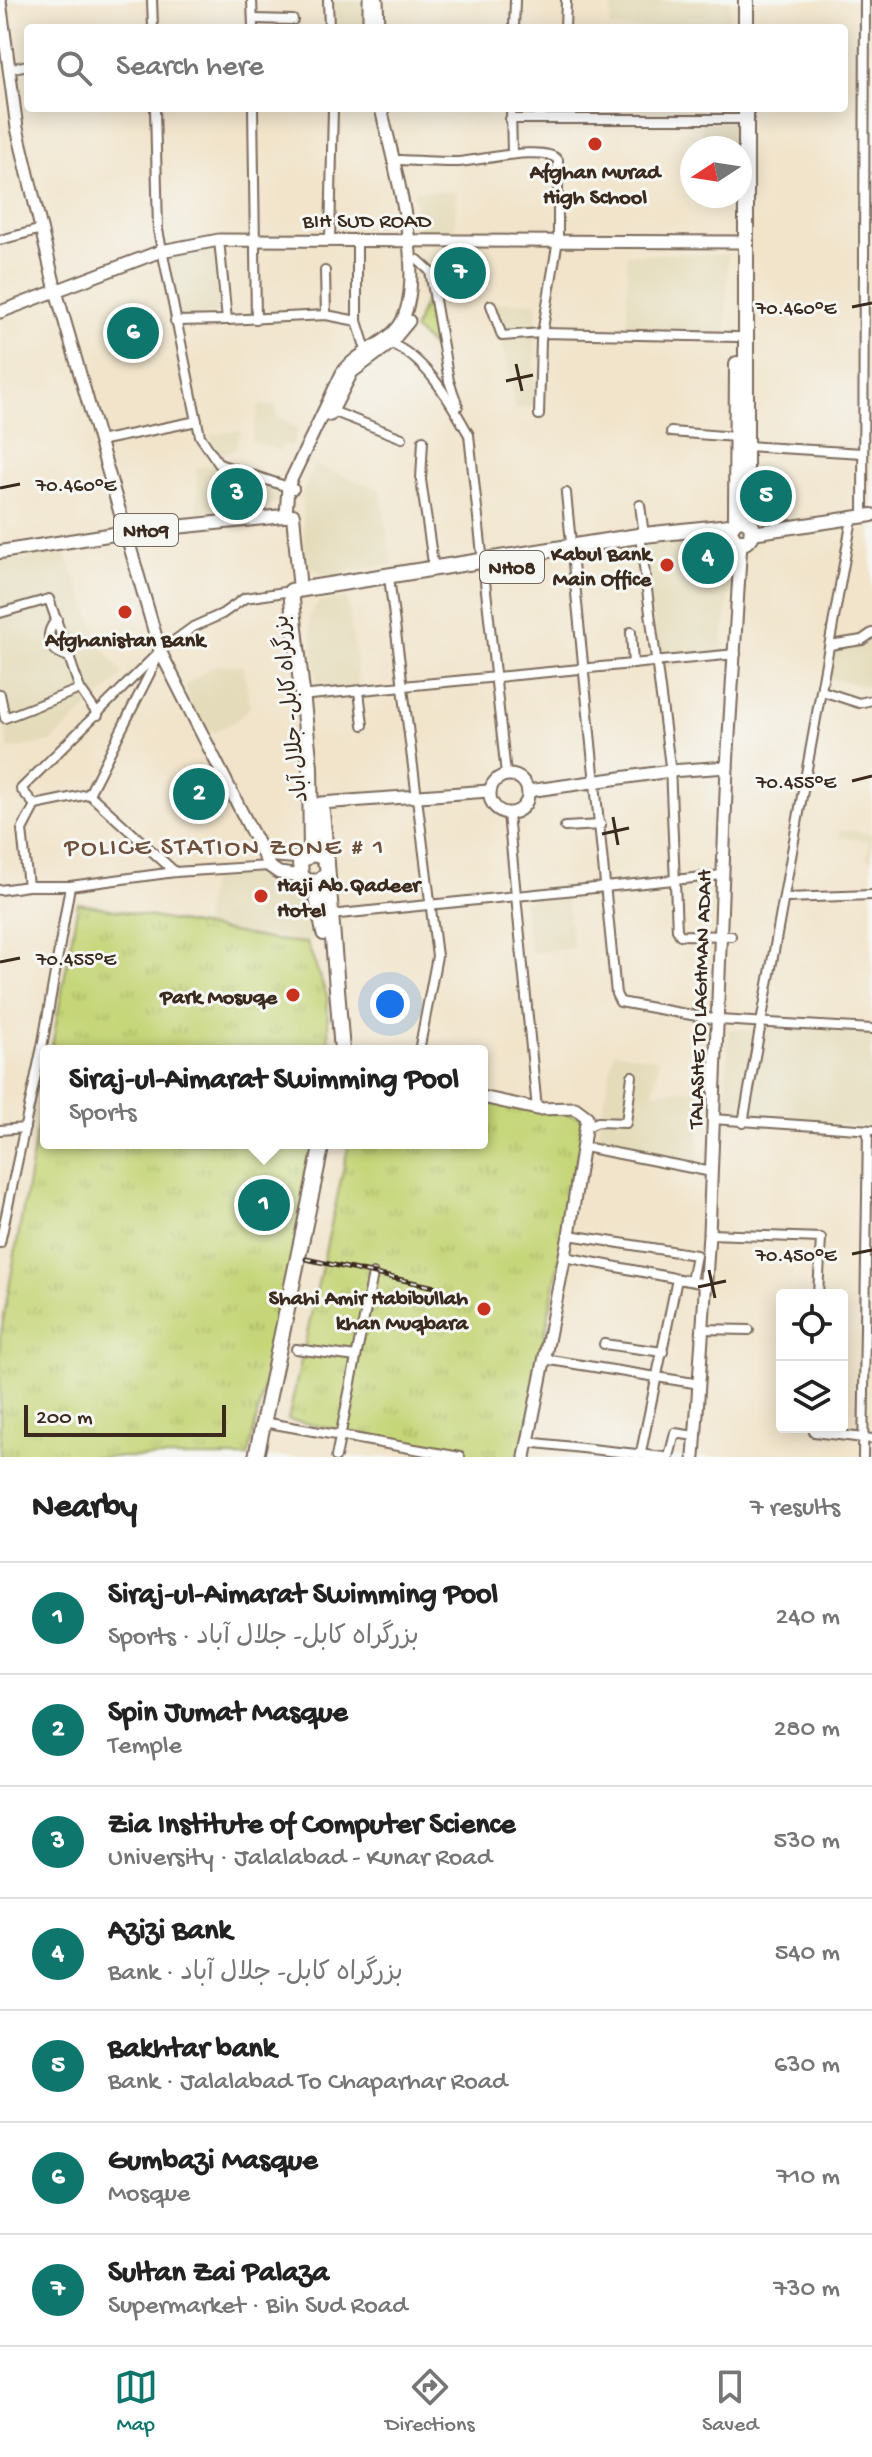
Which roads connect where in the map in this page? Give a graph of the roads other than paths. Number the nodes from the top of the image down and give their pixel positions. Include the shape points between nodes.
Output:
1 (152, 0) edge
2 (252, 0) edge
3 (328, 0) edge
4 (369, 0) edge
5 (377, 0) edge
6 (515, 0) edge
7 (566, 0) edge
8 (738, 0) edge
9 (746, 0) edge
10 (0, 1) edge
11 (867, 1) edge
12 (293, 20) dead end
13 (153, 24) edge
14 (253, 24) edge
15 (329, 24) edge
16 (369, 24) edge
17 (378, 24) edge
18 (514, 24) edge
19 (565, 24) edge
20 (738, 24) edge
21 (746, 24) edge
22 (24, 66) edge
23 (9, 69) junction
24 (868, 76) edge
25 (868, 103) edge
26 (155, 112) edge
27 (253, 112) edge
28 (333, 112) edge
29 (382, 112) edge
30 (390, 112) edge
31 (511, 112) edge
32 (563, 112) edge
33 (742, 113) edge
34 (510, 119) junction
35 (563, 119) junction
36 (739, 136) edge
37 (512, 154) junction
38 (400, 160) junction
39 (868, 182) edge
40 (739, 208) edge
41 (868, 210) edge
42 (42, 229) junction
43 (254, 239) junction
44 (330, 239) junction
45 (357, 239) junction
46 (0, 240) edge
47 (219, 240) junction
48 (414, 240) junction
49 (558, 240) junction
50 (741, 242) junction
51 (161, 251) junction
52 (418, 260) junction
53 (325, 271) dead end
54 (868, 286) edge
55 (56, 291) junction
56 (491, 305) dead end
57 (0, 312) edge
58 (868, 314) edge
59 (326, 315) junction
60 (256, 319) junction
61 (227, 320) junction
62 (175, 321) junction
63 (357, 321) junction
64 (542, 333) junction
65 (737, 337) junction
66 (387, 342) junction
67 (366, 350) junction
68 (868, 388) edge
69 (332, 411) junction
70 (539, 415) dead end
71 (868, 415) edge
72 (197, 421) junction
73 (671, 432) dead end
74 (469, 435) junction
75 (402, 438) dead end
76 (423, 440) dead end
77 (99, 441) junction
78 (741, 442) junction
79 (863, 453) junction
80 (291, 487) junction
81 (566, 493) dead end
82 (640, 505) dead end
83 (290, 516) junction
84 (862, 517) edge
85 (740, 530) junction
86 (127, 532) junction
87 (641, 538) junction
88 (1, 549) edge
89 (571, 553) junction
90 (484, 568) junction
91 (435, 570) junction
92 (390, 581) junction
93 (296, 594) junction
94 (0, 613) edge
95 (57, 619) junction
96 (631, 632) dead end
97 (872, 633) edge
98 (830, 645) junction
99 (160, 651) junction
100 (736, 654) junction
101 (70, 657) junction
102 (658, 662) junction
103 (633, 664) junction
104 (585, 669) junction
105 (497, 677) junction
106 (404, 686) junction
107 (80, 689) junction
108 (359, 691) junction
109 (822, 691) junction
110 (0, 694) edge
111 (310, 695) junction
112 (872, 700) edge
113 (98, 715) junction
114 (363, 725) dead end
115 (727, 767) junction
116 (670, 771) junction
117 (506, 774) junction
118 (597, 781) junction
119 (489, 791) junction
120 (528, 791) junction
121 (89, 794) junction
122 (418, 796) junction
123 (321, 803) junction
124 (35, 805) junction
125 (508, 814) junction
126 (601, 825) junction
127 (565, 827) dead end
128 (307, 856) junction
129 (266, 860) junction
130 (175, 872) junction
131 (317, 874) junction
132 (723, 875) junction
133 (676, 880) junction
134 (606, 885) junction
135 (28, 886) junction
136 (70, 886) junction
137 (0, 890) edge
138 (517, 894) junction
139 (872, 895) edge
140 (786, 898) junction
141 (429, 903) junction
142 (330, 915) junction
143 (726, 937) junction
144 (719, 1020) junction
145 (762, 1022) junction
146 (872, 1029) edge
147 (40, 1045) edge
148 (333, 1045) edge
149 (341, 1045) edge
150 (420, 1045) edge
151 (40, 1047) edge
152 (632, 1076) dead end
153 (488, 1098) edge
154 (537, 1109) junction
155 (587, 1117) junction
156 (713, 1119) junction
157 (743, 1123) junction
158 (25, 1128) junction
159 (0, 1130) edge
160 (870, 1130) edge
161 (584, 1147) junction
162 (321, 1149) edge
163 (330, 1149) edge
164 (712, 1172) junction
165 (709, 1234) junction
166 (569, 1235) junction
167 (0, 1243) edge
168 (565, 1257) junction
169 (373, 1274) dead end
170 (677, 1279) junction
171 (818, 1289) edge
172 (705, 1291) junction
173 (702, 1329) junction
174 (749, 1330) dead end
175 (604, 1344) dead end
176 (296, 1349) dead end
177 (663, 1352) junction
178 (356, 1357) junction
179 (544, 1359) junction
180 (654, 1378) junction
181 (694, 1383) dead end
182 (268, 1423) junction
183 (823, 1433) edge
184 (339, 1436) junction
185 (695, 1436) junction
186 (868, 1438) edge
187 (527, 1442) junction
188 (644, 1454) edge
189 (256, 1457) edge
190 (266, 1457) edge
191 (336, 1457) edge
192 (460, 1457) edge
193 (525, 1457) edge
194 (666, 1457) edge
195 (694, 1457) edge
196 (863, 1457) edge

1 - 13 street
2 - 14 street
3 - 15 street
4 - 16 main road
5 - 17 main road
6 - 18 street
7 - 19 street
8 - 20 highway
9 - 21 highway
10 - 23 main road
11 - 24 street
12 - 14 street
22 - 23 street
23 - 42 main road via 17,128
24 - 25 street
25 - 39 street
26 - 51 street
27 - 43 street
28 - 44 street
29 - 48 main road
30 - 38 main road
31 - 34 street
32 - 35 street
33 - 35 street
33 - 36 highway
33 - 50 highway
34 - 35 street
34 - 37 street
37 - 38 street via 461,162
37 - 49 street via 558,160
38 - 48 main road
39 - 41 street
40 - 50 highway
41 - 54 street
42 - 46 street
42 - 55 main road
43 - 44 main road, BIH SUD ROAD
43 - 47 main road, BIH SUD ROAD
43 - 60 street
44 - 45 main road, BIH SUD ROAD
45 - 48 main road, BIH SUD ROAD
45 - 63 street
47 - 51 main road, BIH SUD ROAD
47 - 61 street
48 - 49 main road, BIH SUD ROAD
48 - 52 main road
48 - 66 main road via 404,315
49 - 50 main road, BIH SUD ROAD
49 - 64 street
50 - 65 highway
50 - 78 highway
51 - 55 main road, BIH SUD ROAD
51 - 62 street
52 - 66 main road via 409,322
52 - 74 street via 430,271 449,381
53 - 59 street
54 - 58 street
55 - 57 main road, BIH SUD ROAD
55 - 77 main road
56 - 64 street via 502,336
58 - 68 street
59 - 60 street
59 - 63 street
60 - 61 street
61 - 62 street
62 - 72 street
63 - 67 street
64 - 65 street
64 - 70 street
65 - 78 highway
66 - 67 main road
66 - 69 main road via 352,372
66 - 74 street via 401,346 444,391
67 - 80 main road via 342,373
68 - 71 street
69 - 75 street
69 - 80 main road
71 - 79 street
72 - 77 street
72 - 80 street via 200,436 219,464
73 - 78 street
74 - 90 street
76 - 91 street via 421,480
77 - 86 main road
78 - 79 street
78 - 85 highway
79 - 84 street
80 - 83 main road
81 - 89 street
82 - 87 street
83 - 86 main road, NH09
83 - 93 main road
84 - 85 main road
84 - 98 street
85 - 87 highway, بزرگراه کابل- جلال آباد / NH08
85 - 100 main road, TALASHE TO LAGHMAN ADAH
86 - 88 main road, NH09
86 - 99 main road
87 - 89 highway, بزرگراه کابل- جلال آباد / NH08
87 - 102 street
89 - 90 highway, بزرگراه کابل- جلال آباد / NH08
89 - 104 street
90 - 91 highway, بزرگراه کابل- جلال آباد / NH08
90 - 92 highway, بزرگراه کابل- جلال آباد / NH08
90 - 105 street
91 - 92 highway, بزرگراه کابل- جلال آباد / NH08
92 - 93 highway, بزرگراه کابل- جلال آباد / NH08
92 - 106 street
93 - 99 street via 245,598
93 - 111 highway, بزرگراه کابل- جلال آباد
93 - 128 highway via 314,818
94 - 95 street via 49,599
95 - 101 street
95 - 101 street via 49,630 49,644
96 - 103 street
97 - 98 street
98 - 109 street
99 - 113 street
99 - 121 street
99 - 129 main road
100 - 102 street
100 - 115 main road, TALASHE TO LAGHMAN ADAH
101 - 107 street
102 - 103 street
102 - 116 street
103 - 104 street
104 - 105 street
104 - 118 street
105 - 106 street
105 - 117 street
106 - 108 street
106 - 122 street
107 - 110 street via 5,718
107 - 113 street
108 - 111 street
108 - 114 street
109 - 112 street via 859,703
109 - 140 street
111 - 123 highway, بزرگراه کابل- جلال آباد
113 - 124 street via 21,789
115 - 116 main road
115 - 132 main road, TALASHE TO LAGHMAN ADAH
116 - 118 main road
116 - 133 street
117 - 119 main road
117 - 120 main road via 520,778
118 - 120 main road
118 - 126 street
119 - 122 main road
119 - 125 main road via 495,808
120 - 125 main road via 526,804
121 - 124 street
121 - 130 street
122 - 123 main road
122 - 141 street
123 - 131 highway, بزرگراه کابل- جلال آباد
124 - 135 street via 22,830
125 - 138 street
126 - 127 street
126 - 134 street
128 - 129 main road
128 - 131 highway via 321,856
128 - 131 highway via 299,867
129 - 130 street
129 - 131 main road via 279,873
130 - 136 street
131 - 142 highway, بزرگراه کابل- جلال آباد
131 - 148 highway, بزرگراه کابل- جلال آباد
132 - 133 street
132 - 143 main road, TALASHE TO LAGHMAN ADAH
133 - 134 street
133 - 143 street via 680,935
134 - 138 street
134 - 144 street via 620,1002
135 - 136 street
135 - 137 street
136 - 147 street
138 - 141 street
138 - 154 street
139 - 140 street
140 - 145 street
141 - 142 street
141 - 150 street via 437,956
142 - 149 highway, بزرگراه کابل- جلال آباد
143 - 144 main road, TALASHE TO LAGHMAN ADAH
144 - 145 street
144 - 156 main road, TALASHE TO LAGHMAN ADAH
145 - 146 street
145 - 157 street
151 - 158 street
152 - 155 street via 626,1123 591,1125
153 - 154 main road
154 - 155 main road via 575,1108
155 - 161 main road
156 - 157 street
156 - 164 main road, TALASHE TO LAGHMAN ADAH
157 - 160 street
158 - 159 street
158 - 167 street
160 - 186 street
161 - 164 street
161 - 166 main road
162 - 182 highway
163 - 182 highway
164 - 165 main road, TALASHE TO LAGHMAN ADAH
165 - 171 street via 821,1238
165 - 172 main road, TALASHE TO LAGHMAN ADAH
166 - 168 main road
166 - 170 street via 696,1255 691,1281
168 - 170 street
168 - 179 main road
169 - 178 street
170 - 172 street via 700,1283
170 - 177 street
172 - 173 main road, TALASHE TO LAGHMAN ADAH
173 - 174 street
173 - 185 main road, TALASHE TO LAGHMAN ADAH
175 - 177 street
176 - 178 street
177 - 180 street
178 - 184 street
179 - 180 street
179 - 187 main road
180 - 181 street
180 - 188 street
182 - 184 street
182 - 189 highway
182 - 190 highway
183 - 186 street
184 - 191 street
184 - 192 street
185 - 194 street via 675,1433
185 - 195 main road, TALASHE TO LAGHMAN ADAH
186 - 196 street
187 - 188 street
187 - 193 main road
188 - 194 street

